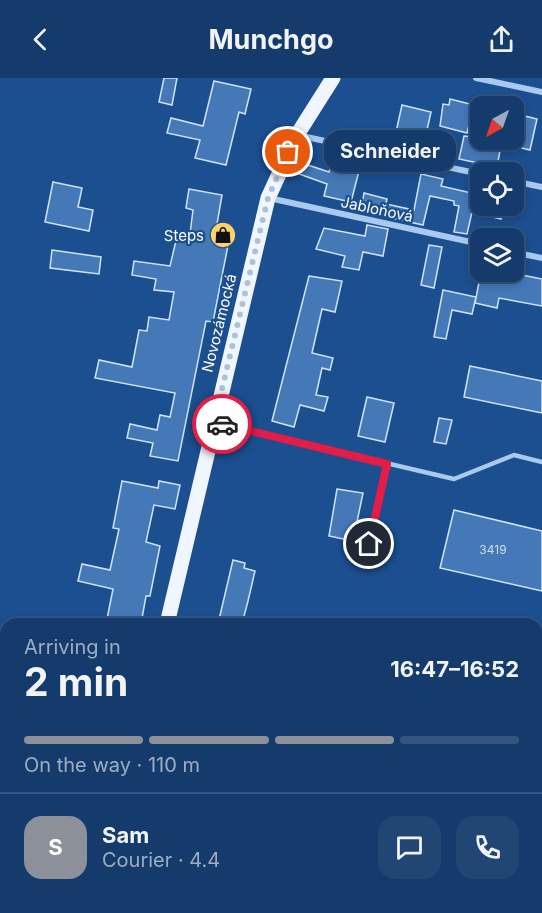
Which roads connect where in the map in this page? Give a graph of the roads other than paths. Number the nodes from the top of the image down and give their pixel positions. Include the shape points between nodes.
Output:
1 (333, 78) edge
2 (476, 78) edge
3 (542, 92) edge
4 (297, 135) junction
5 (470, 172) edge
6 (524, 183) edge
7 (542, 187) edge
8 (268, 198) junction
9 (470, 242) edge
10 (524, 254) edge
11 (542, 258) edge
12 (214, 422) junction
13 (542, 462) edge
14 (387, 464) junction
15 (369, 544) dead end
16 (168, 618) edge

1 - 4 main road, Novozámocká
2 - 3 street
4 - 5 street
4 - 8 main road, Novozámocká
6 - 7 street
8 - 9 street, Jabloňová
8 - 12 main road, Novozámocká
10 - 11 street
12 - 14 lane
12 - 16 main road, Novozámocká
13 - 14 lane via 514,455 454,478
14 - 15 lane

